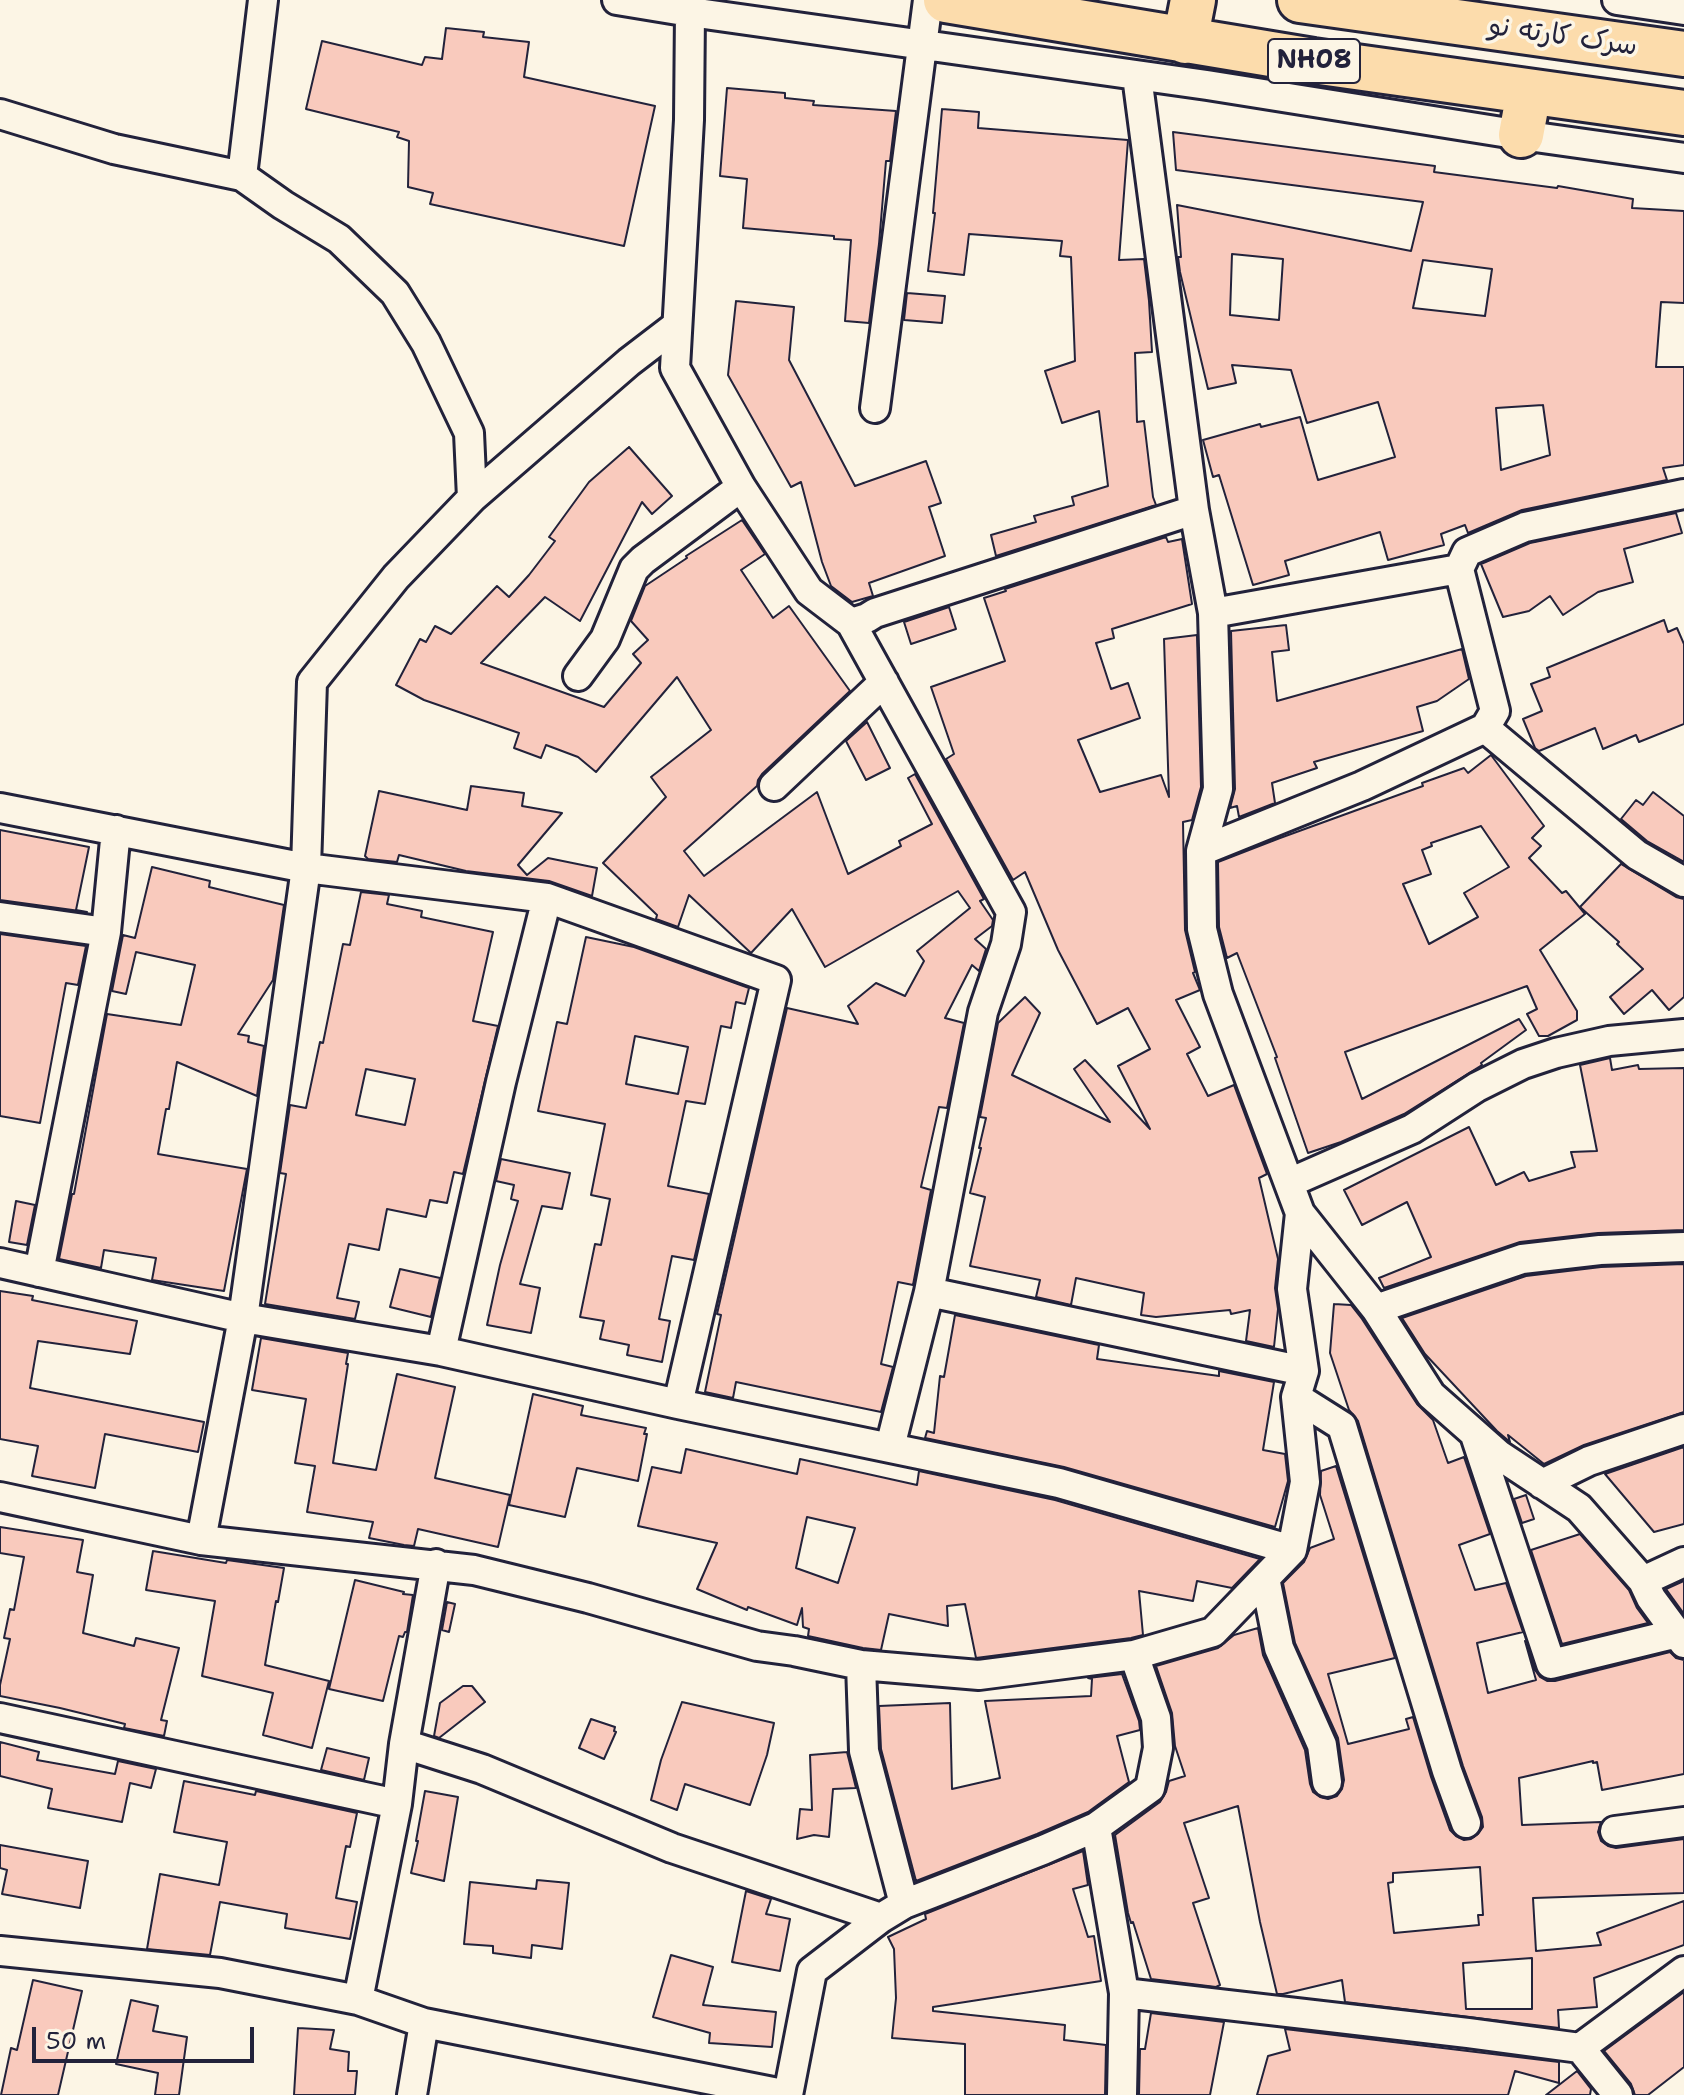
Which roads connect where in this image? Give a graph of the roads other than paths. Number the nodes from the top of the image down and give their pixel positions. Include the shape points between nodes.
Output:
1 (263, 0) edge
2 (617, 0) edge
3 (928, 0) edge
4 (946, 0) edge
5 (1300, 0) edge
6 (1617, 0) edge
7 (1684, 10) edge
8 (690, 12) junction
9 (1189, 20) edge
10 (922, 46) junction
11 (1684, 54) edge
12 (1137, 76) junction
13 (1529, 92) junction
14 (1684, 113) edge
15 (0, 114) edge
16 (1521, 135) junction
17 (1684, 158) edge
18 (242, 176) junction
19 (676, 326) junction
20 (875, 408) dead end
21 (741, 487) junction
22 (1684, 494) edge
23 (472, 498) junction
24 (1194, 510) junction
25 (1459, 569) junction
26 (1213, 613) junction
27 (851, 623) junction
28 (578, 676) dead end
29 (884, 682) junction
30 (1485, 728) junction
31 (774, 786) dead end
32 (0, 808) edge
33 (116, 830) junction
34 (1201, 851) junction
35 (306, 868) junction
36 (1684, 882) edge
37 (547, 898) junction
38 (0, 917) edge
39 (106, 932) junction
40 (1684, 1034) edge
41 (1289, 1183) junction
42 (1300, 1213) junction
43 (1684, 1247) edge
44 (0, 1263) edge
45 (39, 1272) junction
46 (929, 1292) junction
47 (1376, 1309) junction
48 (243, 1318) junction
49 (441, 1351) junction
50 (1300, 1384) junction
51 (678, 1404) junction
52 (1684, 1429) edge
53 (1475, 1435) junction
54 (890, 1447) junction
55 (1542, 1484) junction
56 (0, 1497) edge
57 (201, 1540) junction
58 (1292, 1550) junction
59 (1684, 1562) edge
60 (436, 1564) junction
61 (1265, 1578) junction
62 (1643, 1581) junction
63 (1681, 1638) edge
64 (1134, 1655) junction
65 (861, 1665) junction
66 (0, 1718) edge
67 (404, 1744) junction
68 (1327, 1782) dead end
69 (397, 1804) junction
70 (1684, 1822) edge
71 (1466, 1823) dead end
72 (1096, 1827) junction
73 (1615, 1831) dead end
74 (892, 1911) junction
75 (0, 1951) edge
76 (1684, 1971) edge
77 (1124, 1993) junction
78 (358, 2000) junction
79 (424, 2023) junction
80 (1580, 2048) junction
81 (412, 2095) edge
82 (788, 2095) edge
83 (1122, 2095) edge
84 (1618, 2095) edge

1 - 18 street
2 - 8 street
3 - 10 street
4 - 9 highway, NH08
5 - 11 highway, سرک کارته نو / NH08
6 - 7 street
8 - 10 street
8 - 19 street
9 - 13 highway, NH08
10 - 12 street
10 - 20 street
12 - 16 street
12 - 24 street
13 - 14 highway, NH08
13 - 16 highway
15 - 18 street via 114,149
16 - 17 street
18 - 23 street via 339,239 395,293 426,343 469,433
19 - 21 street via 675,368
19 - 23 street
21 - 27 street via 809,591
21 - 28 street via 634,569 605,639
22 - 25 street via 1525,527 1467,552
23 - 35 street via 396,577 312,682
24 - 26 street
24 - 27 street
25 - 26 street
25 - 30 street via 1495,711
26 - 34 street via 1218,789
27 - 29 street
29 - 31 street
29 - 46 street via 1011,912 983,1012
30 - 34 street via 1362,786
30 - 36 street via 1637,855
32 - 33 street
33 - 35 street
33 - 39 street
34 - 41 street via 1202,929 1218,994
35 - 37 street
35 - 48 street
37 - 49 street
37 - 51 street via 776,980
38 - 39 street
39 - 45 street
40 - 41 street via 1609,1041 1523,1064 1412,1129
41 - 42 street
42 - 47 street
42 - 50 street via 1292,1289
43 - 47 street via 1522,1259
44 - 45 street
45 - 48 street
46 - 50 street
46 - 54 street
47 - 53 street via 1431,1395
48 - 49 street
48 - 57 street
49 - 51 street
50 - 58 street via 1305,1482
50 - 71 street via 1342,1426
51 - 54 street
52 - 55 street via 1589,1461
53 - 55 street
53 - 63 street via 1551,1664
54 - 58 street via 1059,1483
55 - 62 street via 1579,1508
56 - 57 street
57 - 60 street
58 - 61 street
59 - 62 street
60 - 65 street via 588,1598 757,1646
60 - 67 street
61 - 64 street via 1213,1632
61 - 68 street via 1279,1648 1322,1745
62 - 63 street
64 - 65 street via 979,1675
64 - 72 street via 1156,1718 1158,1748 1150,1788
65 - 74 street via 864,1751
66 - 69 street
67 - 69 street
67 - 74 street via 482,1769 672,1848
69 - 78 street
70 - 73 street
72 - 74 street
72 - 77 street
74 - 82 street via 812,1971
75 - 78 street via 220,1973
76 - 80 street
77 - 80 street
77 - 83 street
78 - 79 street
79 - 81 street
79 - 82 street
80 - 84 street

